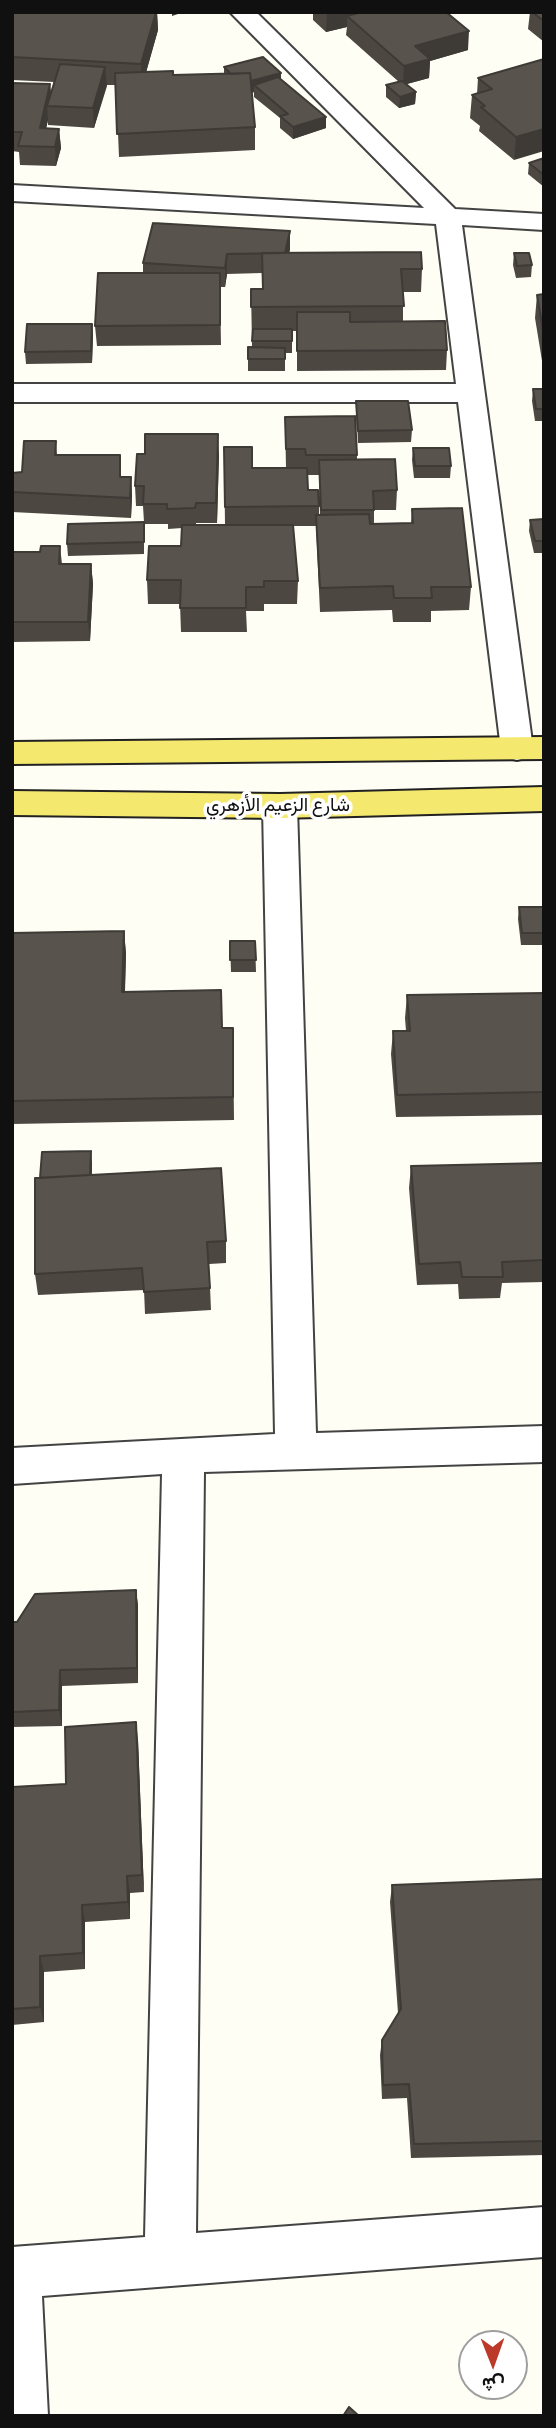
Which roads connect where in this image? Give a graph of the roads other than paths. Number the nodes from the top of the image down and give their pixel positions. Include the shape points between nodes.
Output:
1 (242, 12) edge
2 (12, 193) edge
3 (448, 216) junction
4 (544, 222) edge
5 (12, 393) edge
6 (472, 393) junction
7 (530, 749) edge
8 (12, 752) edge
9 (544, 799) edge
10 (12, 803) edge
11 (280, 806) junction
12 (544, 1444) edge
13 (296, 1452) junction
14 (183, 1455) junction
15 (12, 1466) edge
16 (544, 2232) edge
17 (170, 2259) junction
18 (14, 2273) edge
19 (21, 2416) edge

1 - 3 street
2 - 3 street
3 - 4 street
3 - 6 street
5 - 6 street
6 - 7 street
7 - 8 main road
9 - 11 main road, شارع الزعيم الأزهري
10 - 11 main road, شارع الزعيم الأزهري
11 - 13 street
12 - 13 street
13 - 14 street
14 - 15 street
14 - 17 street
16 - 17 street
17 - 18 street
18 - 19 street

